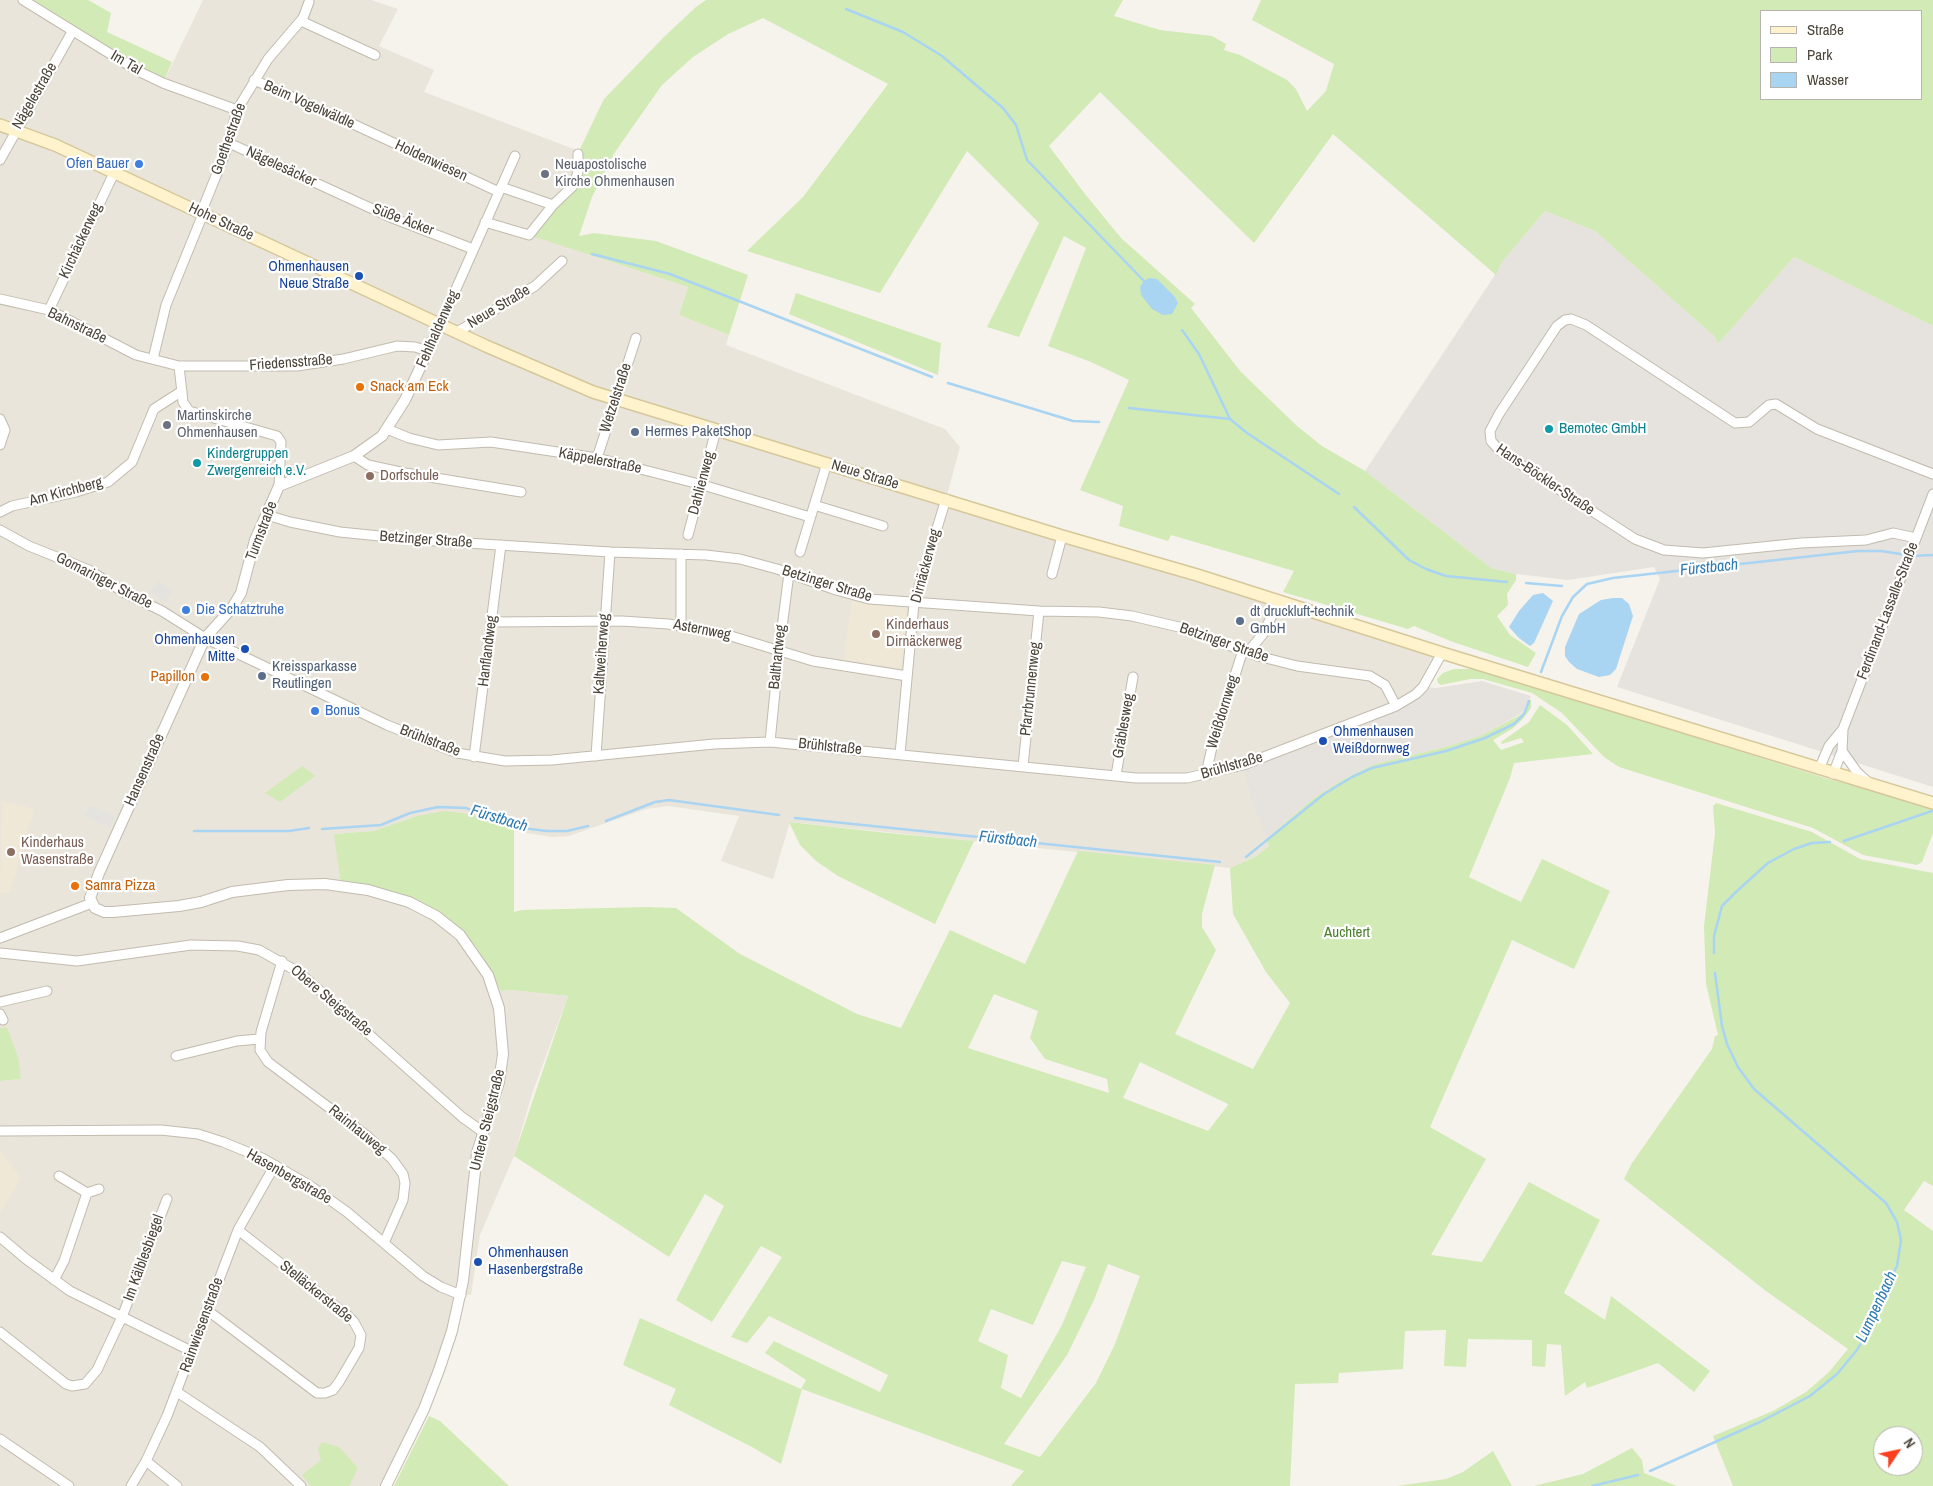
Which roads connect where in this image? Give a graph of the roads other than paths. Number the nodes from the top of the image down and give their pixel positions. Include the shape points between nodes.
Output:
1 (23, 0) edge
2 (309, 2) dead end
3 (301, 21) junction
4 (72, 32) junction
5 (375, 55) dead end
6 (254, 80) junction
7 (237, 110) junction
8 (0, 125) edge
9 (364, 129) joint
10 (15, 130) junction
11 (229, 143) junction
12 (578, 154) dead end
13 (515, 156) dead end
14 (0, 160) edge
15 (114, 173) junction
16 (500, 189) junction
17 (333, 191) joint
18 (553, 205) junction
19 (202, 213) junction
20 (485, 222) junction
21 (473, 249) junction
22 (562, 261) dead end
23 (0, 298) edge
24 (49, 310) junction
25 (440, 325) junction
26 (457, 332) junction
27 (636, 338) dead end
28 (428, 351) junction
29 (153, 359) junction
30 (179, 366) junction
31 (182, 391) junction
32 (614, 399) junction
33 (0, 419) edge
34 (387, 429) junction
35 (716, 430) junction
36 (0, 445) edge
37 (354, 456) junction
38 (597, 458) junction
39 (827, 463) junction
40 (1933, 474) edge
41 (703, 485) junction
42 (279, 486) junction
43 (521, 492) dead end
44 (1933, 494) edge
45 (946, 499) junction
46 (814, 504) junction
47 (0, 512) edge
48 (267, 515) junction
49 (810, 517) junction
50 (883, 526) dead end
51 (0, 530) edge
52 (688, 536) dead end
53 (1062, 536) junction
54 (1914, 542) junction
55 (501, 545) junction
56 (610, 552) junction
57 (800, 552) dead end
58 (681, 554) junction
59 (789, 573) junction
60 (1052, 574) dead end
61 (1279, 600) junction
62 (914, 602) junction
63 (1039, 611) junction
64 (604, 621) junction
65 (492, 622) junction
66 (681, 626) junction
67 (205, 638) junction
68 (778, 651) junction
69 (1246, 651) junction
70 (1442, 653) junction
71 (906, 676) junction
72 (1133, 678) dead end
73 (1396, 706) junction
74 (1843, 729) junction
75 (770, 742) junction
76 (1842, 751) junction
77 (900, 754) junction
78 (596, 756) junction
79 (474, 757) junction
80 (1023, 766) junction
81 (1819, 769) junction
82 (1209, 774) junction
83 (1833, 774) junction
84 (1116, 775) junction
85 (1871, 784) junction
86 (1933, 802) edge
87 (92, 903) junction
88 (0, 938) edge
89 (0, 953) edge
90 (282, 961) junction
91 (47, 991) dead end
92 (0, 1002) edge
93 (259, 1039) junction
94 (176, 1056) dead end
95 (0, 1131) edge
96 (483, 1132) junction
97 (275, 1165) junction
98 (60, 1176) dead end
99 (100, 1190) dead end
100 (87, 1194) junction
101 (167, 1200) dead end
102 (238, 1230) junction
103 (0, 1237) edge
104 (384, 1243) junction
105 (54, 1280) junction
106 (460, 1295) junction
107 (207, 1310) junction
108 (122, 1317) junction
109 (0, 1332) edge
110 (191, 1351) junction
111 (177, 1392) junction
112 (0, 1439) edge
113 (146, 1461) junction
114 (69, 1486) edge
115 (131, 1486) edge
116 (178, 1486) edge
117 (301, 1486) edge
118 (386, 1486) edge

1 - 4 street, Im Tal
2 - 3 street, Goethestraße
3 - 5 street
3 - 6 street, Goethestraße via 274,50
4 - 7 street, Im Tal via 163,83
4 - 10 street, Nägelestraße
6 - 7 street, Goethestraße
6 - 9 street, Beim Vogelwäldle
7 - 11 street, Goethestraße
8 - 10 main road, Hohe Straße
9 - 16 street, Holdenwiesen
10 - 14 street, Nägelestraße
10 - 15 main road, Hohe Straße
11 - 17 street, Nägelesäcker
11 - 19 street, Goethestraße
12 - 18 street via 578,172 573,186
13 - 16 street, Fehlhaldenweg
15 - 19 main road, Hohe Straße
15 - 24 street, Kirchäckerweg
16 - 18 street
16 - 20 street, Fehlhaldenweg
17 - 21 street, Süße Äcker
18 - 20 street via 529,236
19 - 25 main road, Hohe Straße
19 - 29 street, Goethestraße via 166,305
20 - 21 street, Fehlhaldenweg
21 - 25 street, Fehlhaldenweg
22 - 26 street, Neue Straße via 535,286
23 - 24 street, Bahnstraße
24 - 29 street, Bahnstraße via 125,350
25 - 26 main road, Neue Straße
25 - 28 street, Fehlhaldenweg
26 - 32 main road, Neue Straße via 561,380
27 - 32 street, Wetzelstraße
28 - 30 street, Friedensstraße via 397,346 330,362 297,366
28 - 34 street, Fehlhaldenweg
29 - 30 street, Friedensstraße
30 - 31 street
31 - 42 street, Turmstraße via 189,411 277,436 281,442
31 - 47 street, Am Kirchberg via 154,409 132,462 108,482 12,506
32 - 35 main road, Neue Straße
32 - 38 street, Wetzelstraße
33 - 36 street via 5,430
34 - 37 street, Fehlhaldenweg
34 - 38 street, Käppelerstraße via 408,438 438,444 491,442
35 - 39 main road, Neue Straße
35 - 41 street, Dahlienweg
37 - 42 street, Fehlhaldenweg
37 - 43 street via 368,465 405,473
38 - 41 street, Käppelerstraße
39 - 45 main road, Neue Straße
39 - 46 street
40 - 54 street, Hans-Böckler-Straße via 1817,429 1776,404 1769,405 1749,422 1735,423 1586,325 1571,319 1557,326 1490,431 1491,441 1500,451 1635,539 1664,550 1703,553 1866,540 1893,533
41 - 49 street, Käppelerstraße
41 - 52 street, Dahlienweg
42 - 48 street, Turmstraße
44 - 54 street, Ferdinand-Lassalle-Straße
45 - 53 main road, Neue Straße
45 - 62 street, Dirnäckerweg
46 - 49 street
46 - 50 street
48 - 55 street, Betzinger Straße via 362,535
48 - 67 street, Turmstraße via 255,540 238,599
49 - 57 street
51 - 67 street, Gomaringer Straße via 29,546 89,570
53 - 60 street
53 - 61 main road, Neue Straße
54 - 74 street, Ferdinand-Lassalle-Straße
55 - 56 street, Betzinger Straße
55 - 65 street, Hanflandweg
56 - 58 street, Betzinger Straße
56 - 64 street, Kaltweiherweg
58 - 59 street, Betzinger Straße via 740,559
58 - 66 street
59 - 62 street, Betzinger Straße via 868,599
59 - 68 street, Balthartweg
61 - 69 street, Weißdornweg via 1263,634
61 - 70 main road, Neue Straße
62 - 63 street, Betzinger Straße
62 - 71 street, Dirnäckerweg
63 - 69 street, Betzinger Straße via 1099,612 1149,619
63 - 80 street, Pfarrbrunnenweg
64 - 65 street, Asternweg
64 - 66 street, Asternweg
64 - 78 street, Kaltweiherweg
65 - 79 street, Hanflandweg
66 - 68 street, Asternweg via 733,636
67 - 79 street, Brühlstraße via 409,735
67 - 87 street, Hansenstraße via 91,890
68 - 71 street, Asternweg via 846,667
68 - 75 street, Balthartweg
69 - 73 street, Betzinger Straße via 1297,666 1377,679 1389,691
69 - 82 street, Weißdornweg via 1210,752
70 - 73 street, Brühlstraße via 1423,687
70 - 81 main road, Neue Straße
71 - 77 street, Dirnäckerweg
72 - 84 street, Gräblesweg
73 - 82 street, Brühlstraße via 1243,765
74 - 76 street, Ferdinand-Lassalle-Straße
74 - 81 street, Ferdinand-Lassalle-Straße via 1829,746
75 - 77 street, Brühlstraße
75 - 78 street, Brühlstraße
76 - 83 street, Ferdinand-Lassalle-Straße
76 - 85 street via 1857,772
77 - 80 street, Brühlstraße
78 - 79 street, Brühlstraße via 522,762
80 - 84 street, Brühlstraße
81 - 83 main road, Neue Straße
82 - 84 street, Brühlstraße via 1166,779
83 - 85 main road, Neue Straße
85 - 86 main road, Neue Straße
87 - 88 street
87 - 96 street, Untere Steigstraße via 104,912 132,911 201,902 232,892 325,884 394,896 436,916 460,935 479,958 499,1008 504,1042 502,1065
89 - 90 street, Obere Steigstraße via 85,961 179,946 221,945 248,947
90 - 93 street
90 - 96 street, Obere Steigstraße via 300,972 462,1117
91 - 92 street
93 - 94 street
93 - 104 street, Rainhauweg via 260,1050 268,1062 367,1136 403,1174 403,1200
95 - 97 street, Hasenbergstraße via 179,1131 230,1144
96 - 106 street, Untere Steigstraße via 474,1175 468,1252
97 - 102 street, Rainwiesenstraße
97 - 104 street, Hasenbergstraße via 334,1203
98 - 100 street
99 - 100 street
100 - 105 street via 64,1261
101 - 108 street, Im Kälblesbiegel
102 - 107 street, Rainwiesenstraße
102 - 107 street, Stelläckerstraße via 347,1315 361,1335 358,1348 340,1382 332,1390 317,1393
103 - 105 street, Im Kälblesbiegel
104 - 106 street, Hasenbergstraße via 423,1276
105 - 108 street, Im Kälblesbiegel
106 - 118 street, Untere Steigstraße via 452,1331 434,1383
107 - 110 street, Rainwiesenstraße
108 - 109 street via 97,1370 81,1386 62,1381
108 - 110 street, Im Kälblesbiegel
110 - 111 street, Rainwiesenstraße
111 - 113 street, Rainwiesenstraße
111 - 117 street via 260,1447
112 - 114 street
113 - 115 street, Rainwiesenstraße
113 - 116 street

